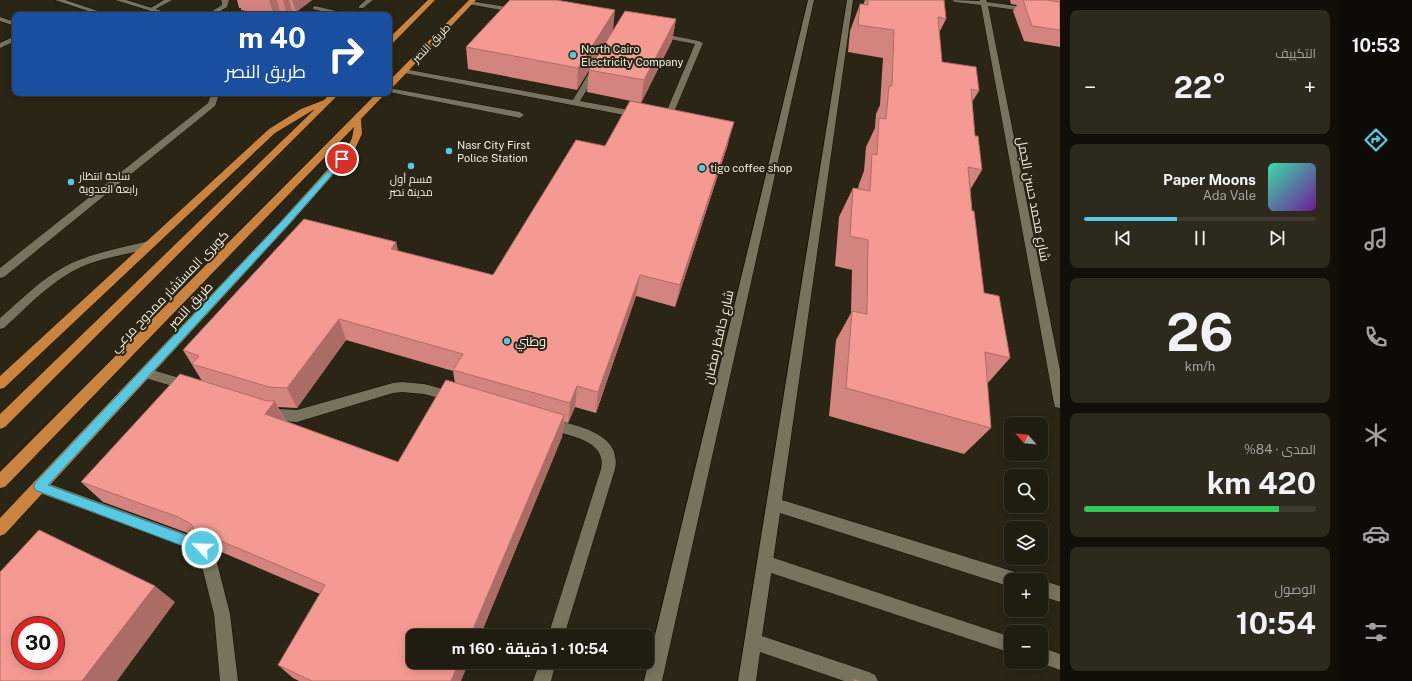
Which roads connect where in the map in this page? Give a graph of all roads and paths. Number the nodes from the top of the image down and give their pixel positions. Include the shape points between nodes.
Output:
1 (58, 0) edge
2 (118, 0) edge
3 (168, 0) edge
4 (224, 0) edge
5 (370, 0) edge
6 (432, 0) edge
7 (811, 0) edge
8 (850, 0) edge
9 (955, 0) edge
10 (472, 2) edge
11 (983, 2) edge
12 (361, 7) dead end
13 (314, 8) dead end
14 (152, 9) junction
15 (97, 12) edge
16 (162, 12) edge
17 (214, 12) edge
18 (333, 12) edge
19 (528, 12) edge
20 (1060, 14) edge
21 (0, 19) edge
22 (12, 23) edge
23 (651, 33) edge
24 (392, 39) edge
25 (12, 40) edge
26 (0, 46) edge
27 (600, 62) edge
28 (404, 71) junction
29 (392, 83) edge
30 (392, 91) edge
31 (215, 96) edge
32 (331, 96) edge
33 (379, 96) edge
34 (575, 103) junction
35 (520, 115) dead end
36 (357, 119) junction
37 (149, 245) junction
38 (0, 274) edge
39 (0, 325) edge
40 (1055, 357) edge
41 (146, 372) junction
42 (0, 384) edge
43 (198, 389) edge
44 (470, 402) edge
45 (1060, 402) edge
46 (257, 408) edge
47 (537, 421) edge
48 (0, 423) edge
49 (0, 482) edge
50 (39, 486) junction
51 (774, 504) junction
52 (0, 529) edge
53 (765, 563) junction
54 (1004, 577) edge
55 (1048, 590) edge
56 (1060, 594) edge
57 (558, 629) edge
58 (753, 641) junction
59 (1004, 643) edge
60 (1048, 658) edge
61 (1060, 662) edge
62 (546, 669) edge
63 (229, 681) edge
64 (542, 681) edge
65 (653, 681) edge
66 (747, 681) edge
67 (869, 681) edge

1 - 15 street
2 - 14 street
3 - 14 street
4 - 17 street via 225,6
5 - 12 street
6 - 24 highway
7 - 65 street, شارع حافظ رمضان
8 - 51 street
9 - 11 street
10 - 19 street
10 - 28 highway, طريق النصر
11 - 20 street
11 - 40 street, شارع محمد حسن الجمل
13 - 18 street
14 - 16 street
21 - 22 street
23 - 34 street via 699,43 668,117 656,118
25 - 26 street
27 - 34 street
28 - 29 highway, طريق النصر
28 - 34 street
30 - 35 street
31 - 38 street via 212,104
32 - 37 highway via 289,118 272,131
32 - 48 highway, كوبرى المستشار ممدوح مرعي
33 - 36 highway
36 - 41 highway, طريق النصر via 357,137 351,149
36 - 49 highway, كوبرى المستشار ممدوح مرعي
37 - 39 street via 89,260 67,270
37 - 42 highway
40 - 45 street, شارع محمد حسن الجمل
41 - 43 street
41 - 50 highway, طريق النصر
44 - 46 street via 425,388 409,386 393,388 297,416 279,415
47 - 57 street via 590,437 602,444 609,455 608,469
50 - 52 highway, طريق النصر
50 - 63 street via 202,548 207,555 222,614
51 - 53 street
51 - 54 street
53 - 58 street
53 - 59 street
55 - 56 street
58 - 66 street
58 - 67 street
60 - 61 street
62 - 64 street

